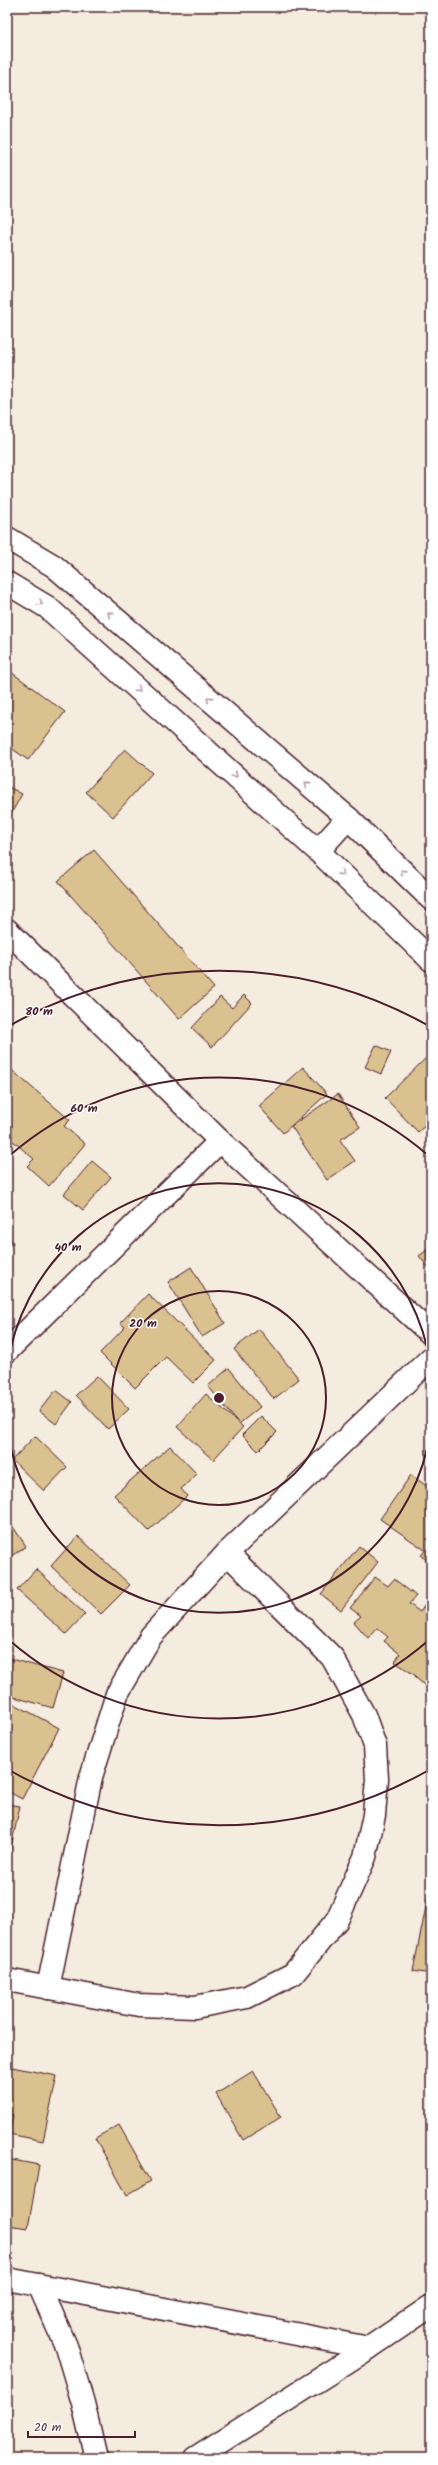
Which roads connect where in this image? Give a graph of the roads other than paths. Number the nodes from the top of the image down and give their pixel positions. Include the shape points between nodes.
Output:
1 (7, 538) edge
2 (7, 583) edge
3 (348, 818) junction
4 (318, 851) junction
5 (431, 899) edge
6 (7, 930) edge
7 (431, 960) edge
8 (220, 1141) junction
9 (431, 1334) edge
10 (7, 1350) edge
11 (431, 1358) edge
12 (227, 1553) junction
13 (7, 1980) edge
14 (48, 1988) junction
15 (7, 2279) edge
16 (39, 2285) junction
17 (431, 2306) edge
18 (369, 2348) junction
19 (96, 2458) edge
20 (195, 2458) edge

3 -> 1 street via 54,566
2 -> 4 street via 47,607
3 - 4 street
5 -> 3 street
4 -> 7 street
6 - 8 street
8 - 9 street
8 - 10 street
11 - 12 street
12 - 14 street via 151,1636 117,1694 91,1777
12 - 14 street via 332,1657 364,1715 375,1746 377,1779 374,1815 365,1857 337,1920 293,1974 247,1997 195,2007 139,2005
13 - 14 street
15 - 16 street
16 - 18 street
16 - 19 street via 66,2346
17 - 18 street
18 - 20 street

